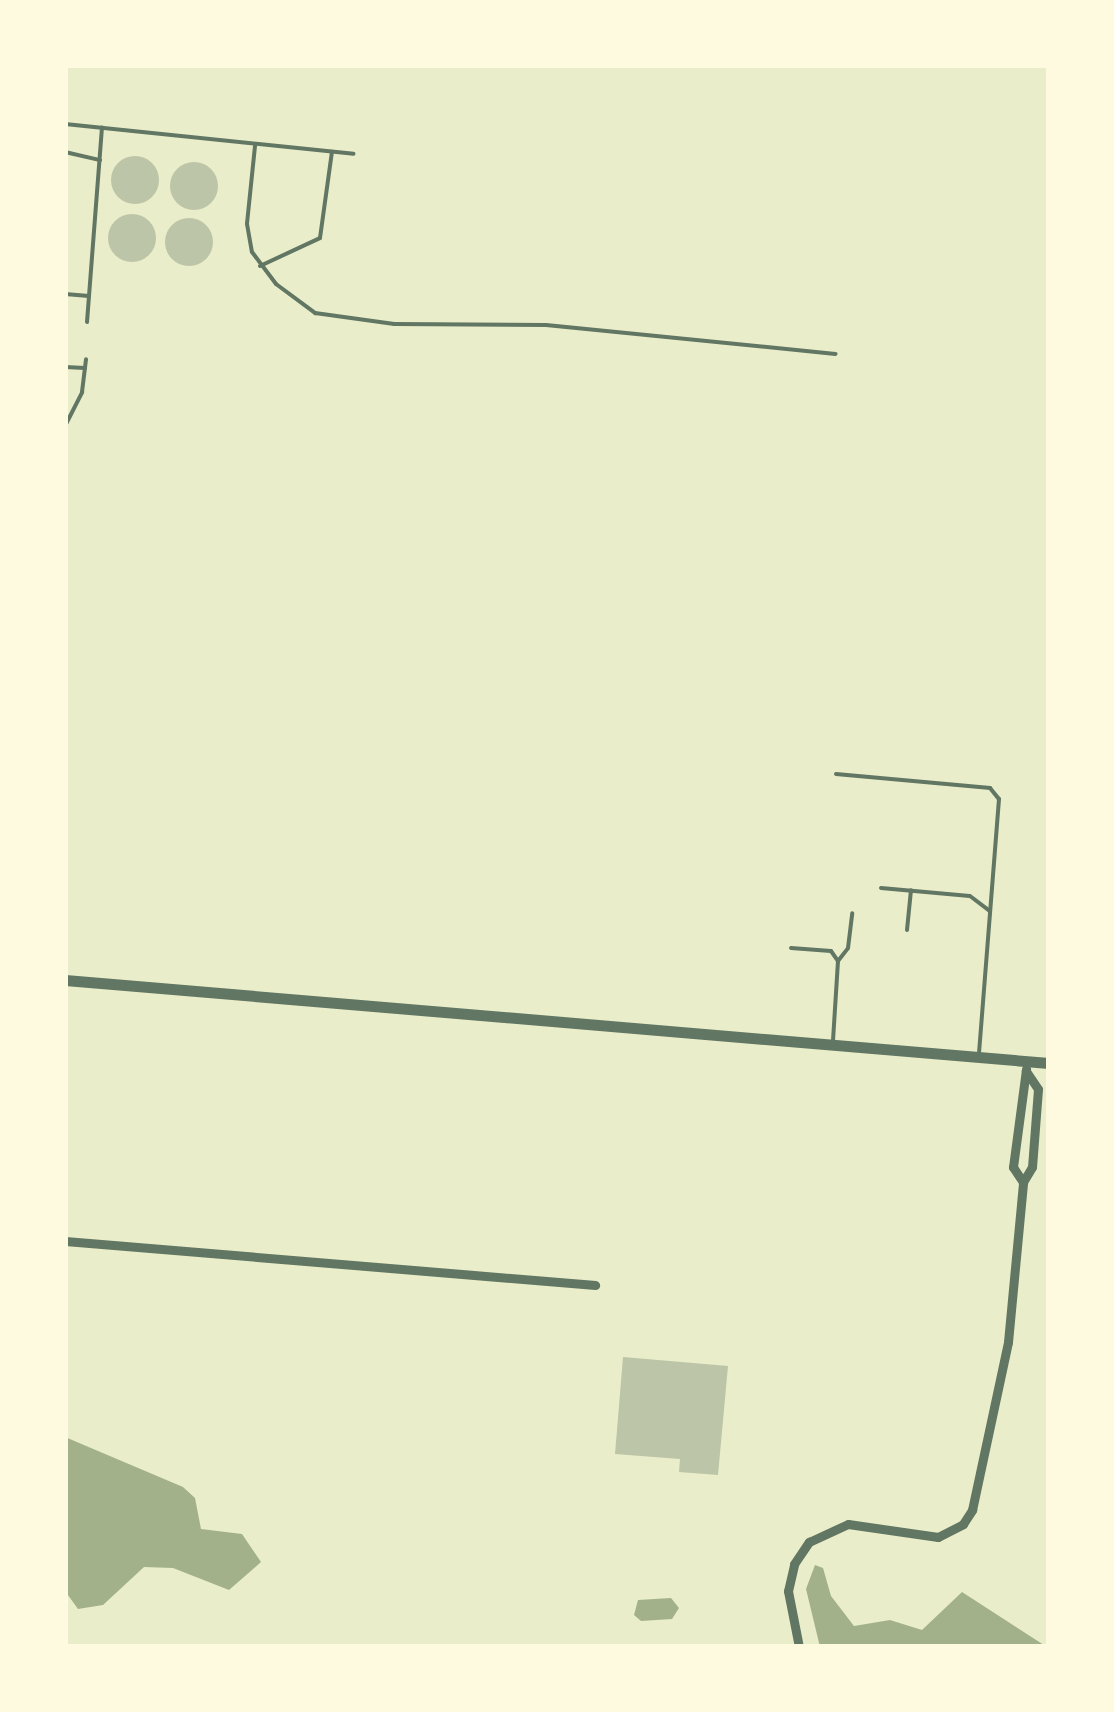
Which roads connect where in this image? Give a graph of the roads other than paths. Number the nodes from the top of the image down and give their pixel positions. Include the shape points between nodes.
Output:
1 (65, 124) edge
2 (102, 128) junction
3 (254, 146) junction
4 (65, 152) edge
5 (332, 152) junction
6 (352, 154) dead end
7 (100, 160) junction
8 (260, 266) junction
9 (65, 294) edge
10 (89, 296) junction
11 (87, 322) dead end
12 (836, 354) dead end
13 (86, 359) dead end
14 (65, 366) edge
15 (85, 368) junction
16 (65, 426) edge
17 (836, 774) dead end
18 (881, 888) dead end
19 (911, 890) junction
20 (852, 913) dead end
21 (991, 913) junction
22 (907, 930) dead end
23 (791, 948) dead end
24 (838, 960) junction
25 (65, 980) edge
26 (833, 1045) junction
27 (978, 1057) junction
28 (1049, 1063) edge
29 (1026, 1066) junction
30 (1023, 1182) junction
31 (65, 1241) edge
32 (595, 1285) dead end
33 (799, 1647) edge

1 - 2 lane
2 - 3 lane
2 - 7 lane
3 - 5 lane
3 - 8 lane via 247,224
4 - 7 lane
5 - 6 lane
5 - 8 lane via 320,238
7 - 10 lane
8 - 12 lane via 292,300 353,321 546,325
9 - 10 lane
10 - 11 lane
13 - 15 lane
14 - 15 lane
15 - 16 lane
17 - 21 lane via 990,788 999,799
18 - 19 lane
19 - 21 lane via 970,896
19 - 22 lane
20 - 24 lane via 848,948
21 - 27 lane
23 - 24 lane via 831,951
24 - 26 lane
25 - 26 street
26 - 27 street
27 - 29 street
28 - 29 street
29 - 30 street via 1014,1168
29 - 30 street via 1038,1090 1032,1166
30 - 33 street via 1012,1318 972,1510 963,1524 938,1537 848,1524 810,1542 794,1564 788,1591
31 - 32 street

